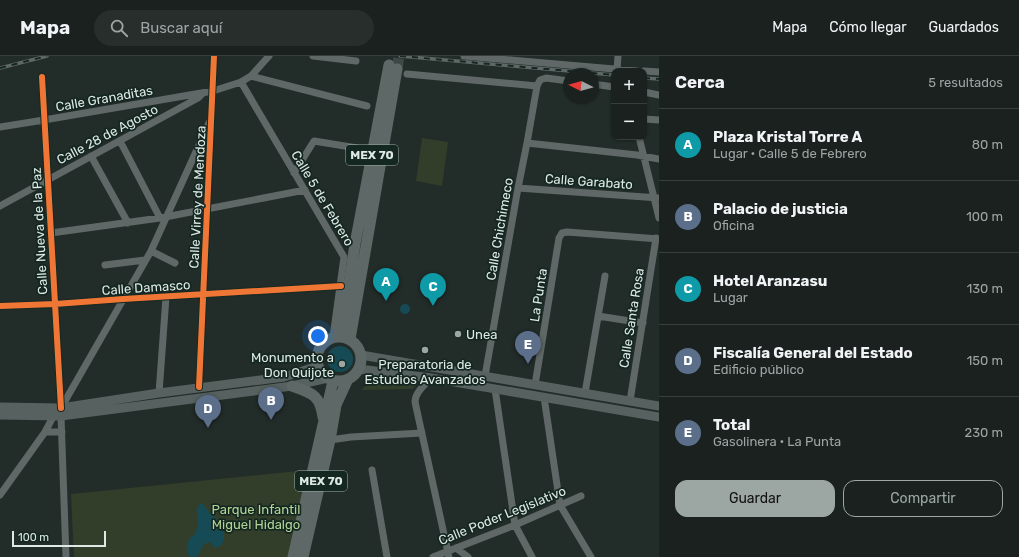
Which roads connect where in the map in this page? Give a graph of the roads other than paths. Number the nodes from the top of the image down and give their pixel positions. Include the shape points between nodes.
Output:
1 (214, 56) edge
2 (269, 56) edge
3 (313, 56) edge
4 (464, 56) edge
5 (618, 56) edge
6 (492, 57) edge
7 (549, 59) edge
8 (356, 61) dead end
9 (393, 67) tunnel mouth
10 (617, 68) edge
11 (611, 69) edge
12 (647, 71) edge
13 (659, 72) edge
14 (407, 74) dead end
15 (251, 76) junction
16 (42, 77) dead end
17 (563, 80) edge
18 (241, 82) junction
19 (599, 85) edge
20 (537, 86) junction
21 (611, 87) edge
22 (213, 91) junction
23 (203, 93) junction
24 (647, 93) edge
25 (659, 95) edge
26 (367, 106) dead end
27 (211, 119) junction
28 (647, 119) edge
29 (44, 120) junction
30 (659, 120) edge
31 (0, 127) edge
32 (640, 140) edge
33 (120, 141) junction
34 (527, 143) junction
35 (357, 148) dead end
36 (91, 156) junction
37 (644, 157) junction
38 (659, 159) edge
39 (294, 173) junction
40 (47, 180) junction
41 (518, 188) junction
42 (305, 190) junction
43 (656, 197) edge
44 (0, 206) edge
45 (207, 208) junction
46 (163, 218) junction
47 (659, 218) edge
48 (128, 223) junction
49 (51, 233) junction
50 (658, 239) edge
51 (151, 251) junction
52 (145, 260) junction
53 (175, 262) dead end
54 (105, 265) dead end
55 (605, 276) dead end
56 (341, 286) junction
57 (204, 294) junction
58 (166, 297) junction
59 (123, 299) junction
60 (55, 304) junction
61 (0, 306) edge
62 (598, 316) junction
63 (643, 323) junction
64 (341, 338) junction
65 (361, 355) junction
66 (318, 366) junction
67 (359, 369) junction
68 (485, 376) junction
69 (431, 378) junction
70 (348, 379) junction
71 (330, 380) junction
72 (535, 385) junction
73 (292, 386) junction
74 (199, 387) junction
75 (495, 389) junction
76 (159, 393) junction
77 (585, 393) junction
78 (544, 397) junction
79 (630, 401) junction
80 (659, 406) edge
81 (0, 407) edge
82 (59, 413) junction
83 (0, 415) edge
84 (659, 417) edge
85 (324, 420) junction
86 (46, 432) junction
87 (62, 432) junction
88 (422, 433) junction
89 (330, 440) junction
90 (372, 470) dead end
91 (0, 495) edge
92 (581, 496) dead end
93 (560, 505) junction
94 (515, 526) junction
95 (456, 548) junction
96 (449, 554) edge
97 (66, 557) edge
98 (293, 557) edge
99 (303, 557) edge
100 (388, 557) edge
101 (433, 557) edge
102 (468, 557) edge
103 (532, 557) edge
104 (591, 557) edge

1 - 22 street, Calle Virrey de Mendoza
2 - 15 street, Calle Granaditas
3 - 8 street
4 - 6 street
5 - 10 street
6 - 7 street
7 - 11 street
9 - 64 main road, MEX 70
12 - 13 street
14 - 20 street
15 - 18 street, Calle Granaditas
15 - 26 street
16 - 29 street, Calle Nueva de la Paz
17 - 20 street via 546,78 540,80
18 - 22 street, Calle Granaditas
18 - 39 street, Calle 5 de Febrero
19 - 21 street
20 - 34 street, Calle Chichimeco
22 - 23 street, Calle Granaditas
22 - 27 street, Calle Virrey de Mendoza
23 - 29 street, Calle Granaditas
23 - 33 street, Calle 28 de Agosto
24 - 25 street
27 - 45 street, Calle Virrey de Mendoza
27 - 46 street
28 - 30 street
29 - 31 street, Calle Granaditas
29 - 40 street, Calle Nueva de la Paz
32 - 37 street
33 - 36 street, Calle 28 de Agosto
33 - 46 street
34 - 37 street
34 - 41 street, Calle Chichimeco
35 - 39 street via 314,141
36 - 40 street, Calle 28 de Agosto
36 - 48 street
37 - 38 street
37 - 43 street
39 - 42 street, Calle 5 de Febrero
40 - 44 street, Calle 28 de Agosto
40 - 49 street, Calle Nueva de la Paz
41 - 43 street, Calle Garabato
41 - 68 street, Calle Chichimeco
42 - 45 street
42 - 56 street, Calle 5 de Febrero via 344,257
43 - 47 street
45 - 46 street
45 - 57 street, Calle Virrey de Mendoza
46 - 48 street
46 - 51 street
48 - 49 street
49 - 60 street, Calle Nueva de la Paz
50 - 63 street, Calle Santa Rosa
50 - 72 street, La Punta via 562,233 559,238
51 - 52 street
51 - 53 street
52 - 54 street
52 - 59 street
55 - 62 street
56 - 57 street, Calle Damasco
56 - 64 street, Calle 5 de Febrero
57 - 58 street, Calle Damasco
57 - 74 street, Calle Virrey de Mendoza
58 - 59 street, Calle Damasco
58 - 76 street
59 - 60 street, Calle Damasco
59 - 82 street
60 - 61 street, Calle Damasco
60 - 82 street, Calle Nueva de la Paz
62 - 63 street
62 - 77 street
63 - 79 street, Calle Santa Rosa
64 - 65 main road via 358,347
64 - 66 main road via 325,341 316,357
65 - 67 main road
65 - 68 main road
66 - 71 main road via 322,374
66 - 74 main road via 284,377
67 - 69 main road
67 - 70 main road, MEX 70
68 - 72 main road
69 - 75 main road
69 - 88 street via 415,397
70 - 71 main road
70 - 89 main road, MEX 70 via 336,405
71 - 73 main road
71 - 85 main road, MEX 70
72 - 77 main road
73 - 82 main road
73 - 85 main road via 313,394 319,402
74 - 76 main road
75 - 78 main road
75 - 94 street
76 - 82 main road
77 - 79 main road
78 - 84 main road
78 - 93 street
79 - 80 main road
81 - 82 main road
82 - 83 main road
82 - 86 street
82 - 87 street, Calle Nueva de la Paz
85 - 98 main road, MEX 70
86 - 87 street
86 - 91 street
87 - 97 street, Calle Nueva de la Paz
88 - 89 street
88 - 96 street
89 - 99 main road, MEX 70
90 - 100 street
92 - 93 street, Calle Poder Legislativo
93 - 94 street, Calle Poder Legislativo
93 - 104 street
94 - 95 street, Calle Poder Legislativo
94 - 103 street
95 - 96 street, Calle Poder Legislativo
95 - 102 street
96 - 101 street, Calle Poder Legislativo

